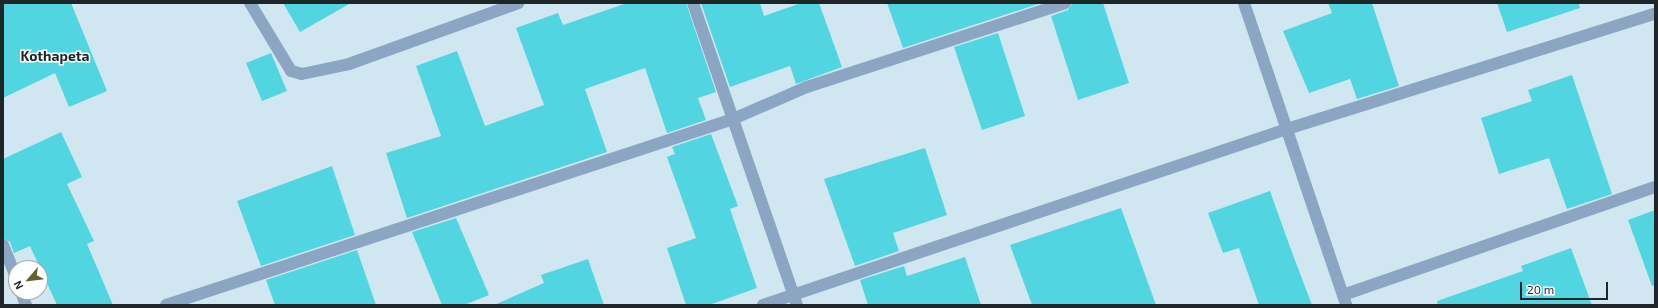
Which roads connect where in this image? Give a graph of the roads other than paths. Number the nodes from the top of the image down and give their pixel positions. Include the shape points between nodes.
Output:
1 (250, 3) edge
2 (518, 3) edge
3 (693, 3) edge
4 (1065, 3) edge
5 (1244, 3) edge
6 (1655, 14) edge
7 (733, 119) junction
8 (1287, 129) junction
9 (1655, 187) edge
10 (3, 245) edge
11 (9, 260) edge
12 (795, 300) edge
13 (1345, 300) edge
14 (166, 305) edge
15 (763, 305) edge

1 - 2 street via 291,71 302,74 348,64
3 - 7 street
4 - 7 street via 807,87
5 - 8 street
6 - 8 street
7 - 12 street
7 - 14 street
8 - 12 street
8 - 13 street
9 - 13 street
10 - 11 street
12 - 15 street

